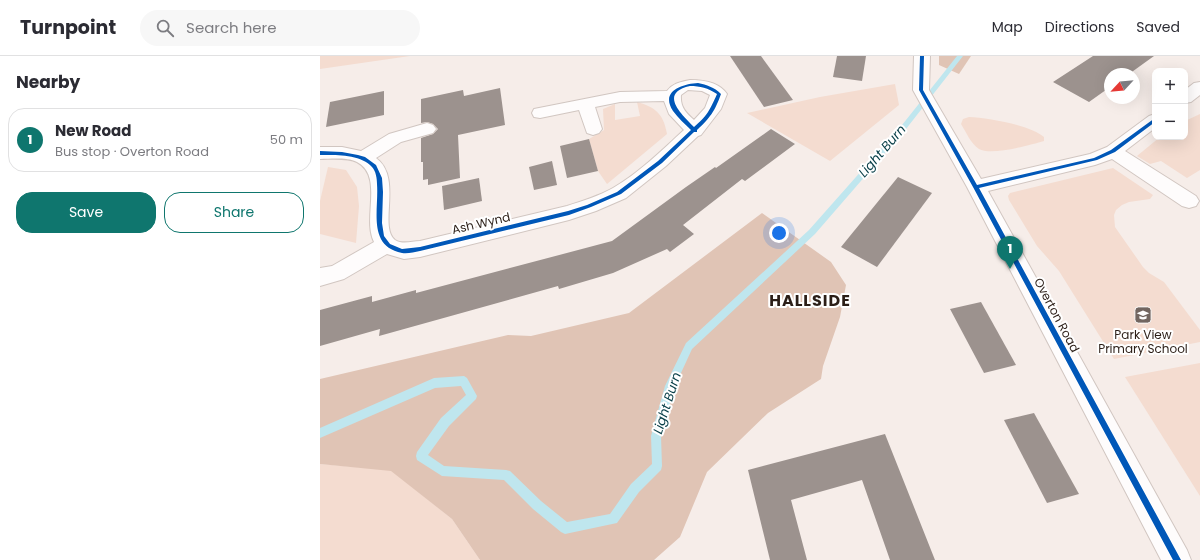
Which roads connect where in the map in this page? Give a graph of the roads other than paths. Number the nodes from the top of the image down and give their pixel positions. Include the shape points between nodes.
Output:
1 (922, 56) edge
2 (1200, 87) edge
3 (672, 96) junction
4 (1188, 96) edge
5 (586, 104) junction
6 (540, 113) dead end
7 (1152, 122) edge
8 (427, 129) dead end
9 (593, 129) dead end
10 (695, 131) junction
11 (1113, 151) junction
12 (320, 153) edge
13 (363, 158) junction
14 (976, 187) junction
15 (1189, 202) dead end
16 (386, 245) junction
17 (320, 277) edge
18 (1177, 560) edge

1 - 14 street, Overton Road via 921,90
2 - 4 street
3 - 5 street via 620,97
3 - 10 street via 676,112
3 - 10 street, Ash Wynd via 680,88 693,84 711,87 719,94 713,109
5 - 6 street
5 - 9 street
7 - 11 street
8 - 13 street via 395,138
10 - 16 street, Ash Wynd via 619,193 589,206 420,249 402,251
11 - 14 street via 1095,159
11 - 15 street
12 - 13 street
13 - 16 street via 374,166 380,178 379,228 381,239
14 - 18 street, Overton Road
16 - 17 street via 337,273

